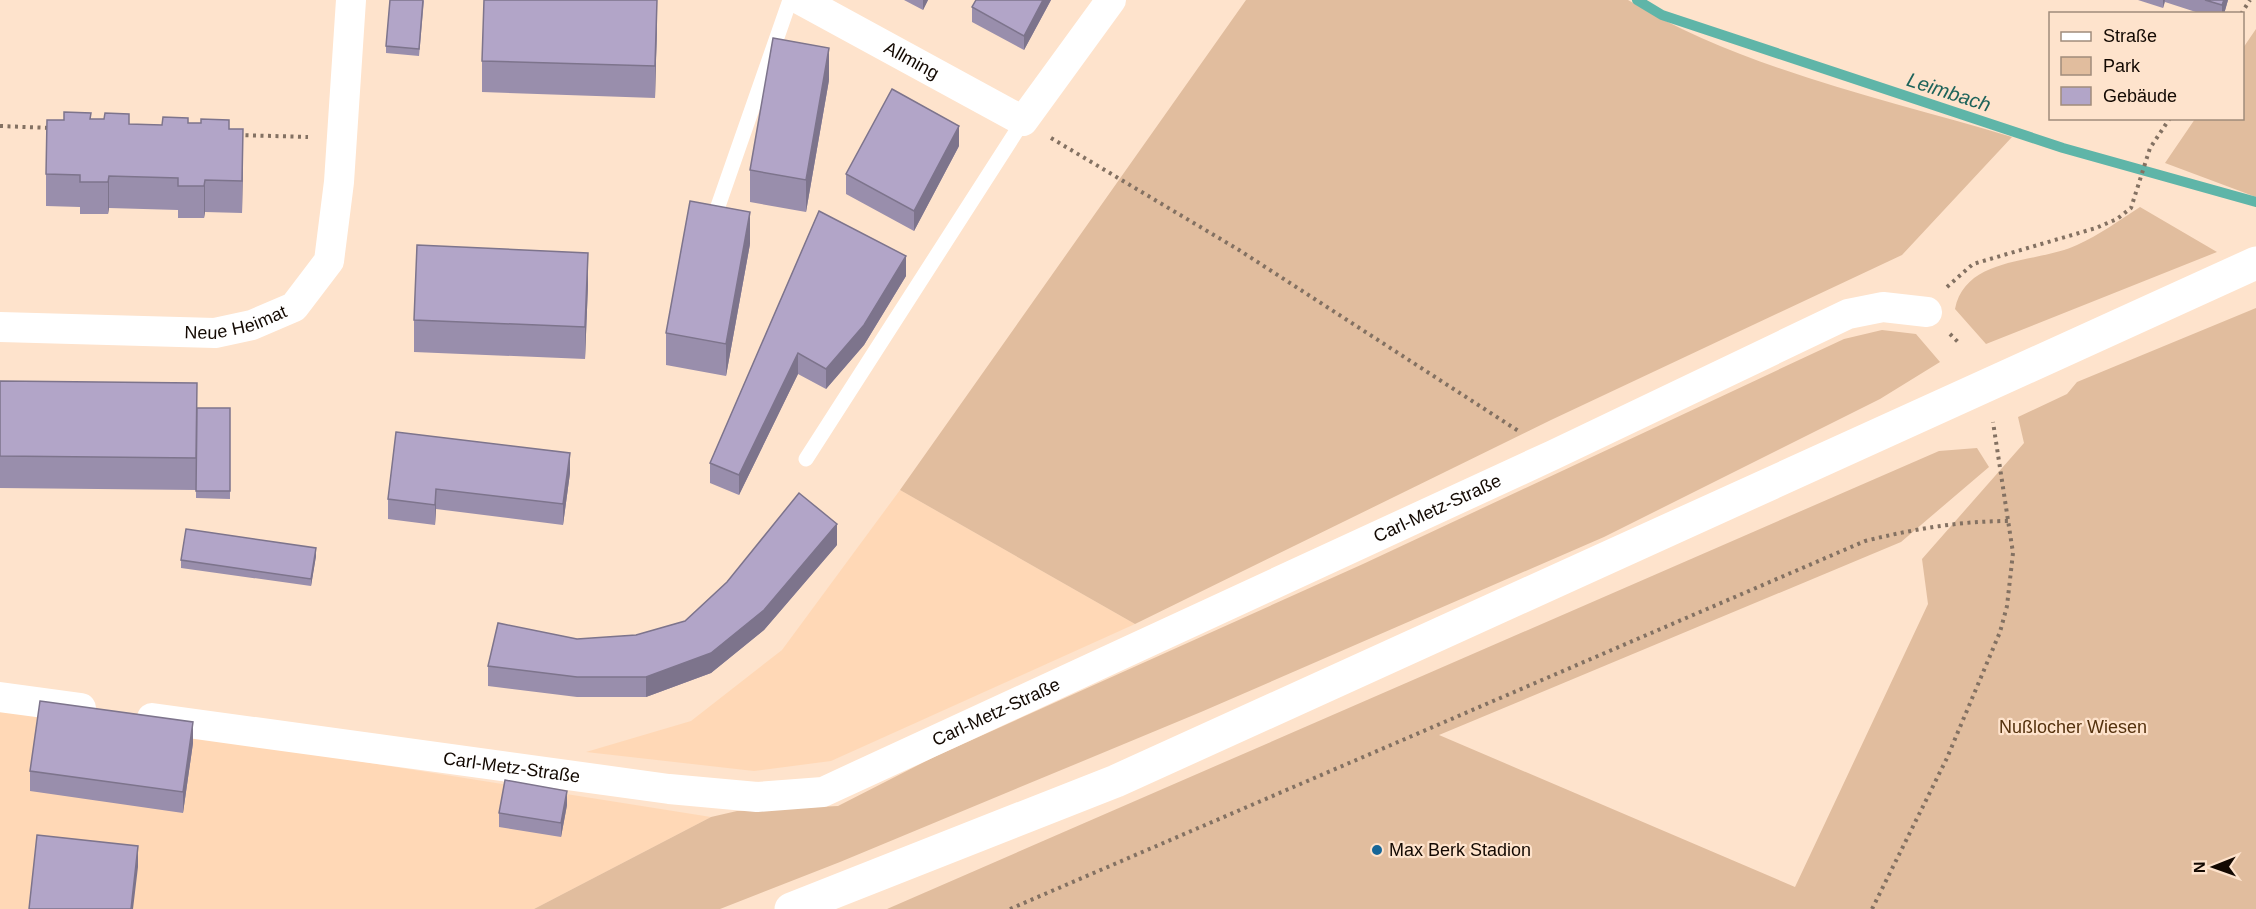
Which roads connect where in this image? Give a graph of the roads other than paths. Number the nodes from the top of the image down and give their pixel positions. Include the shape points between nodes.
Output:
1 (351, 0) edge
2 (790, 0) edge
3 (801, 0) edge
4 (1111, 0) edge
5 (1023, 121) junction
6 (716, 212) edge
7 (2256, 263) edge
8 (1927, 312) road end
9 (0, 327) edge
10 (806, 459) dead end
11 (0, 697) edge
12 (791, 909) edge

1 - 9 street, Neue Heimat via 329,261 294,306 252,325 215,333
2 - 6 lane
3 - 5 street, Allming
4 - 5 street
5 - 10 lane
7 - 12 highway via 1116,781
8 - 11 street, Carl-Metz-Straße via 1883,307 1848,314 1553,455 823,792 757,798 669,789

